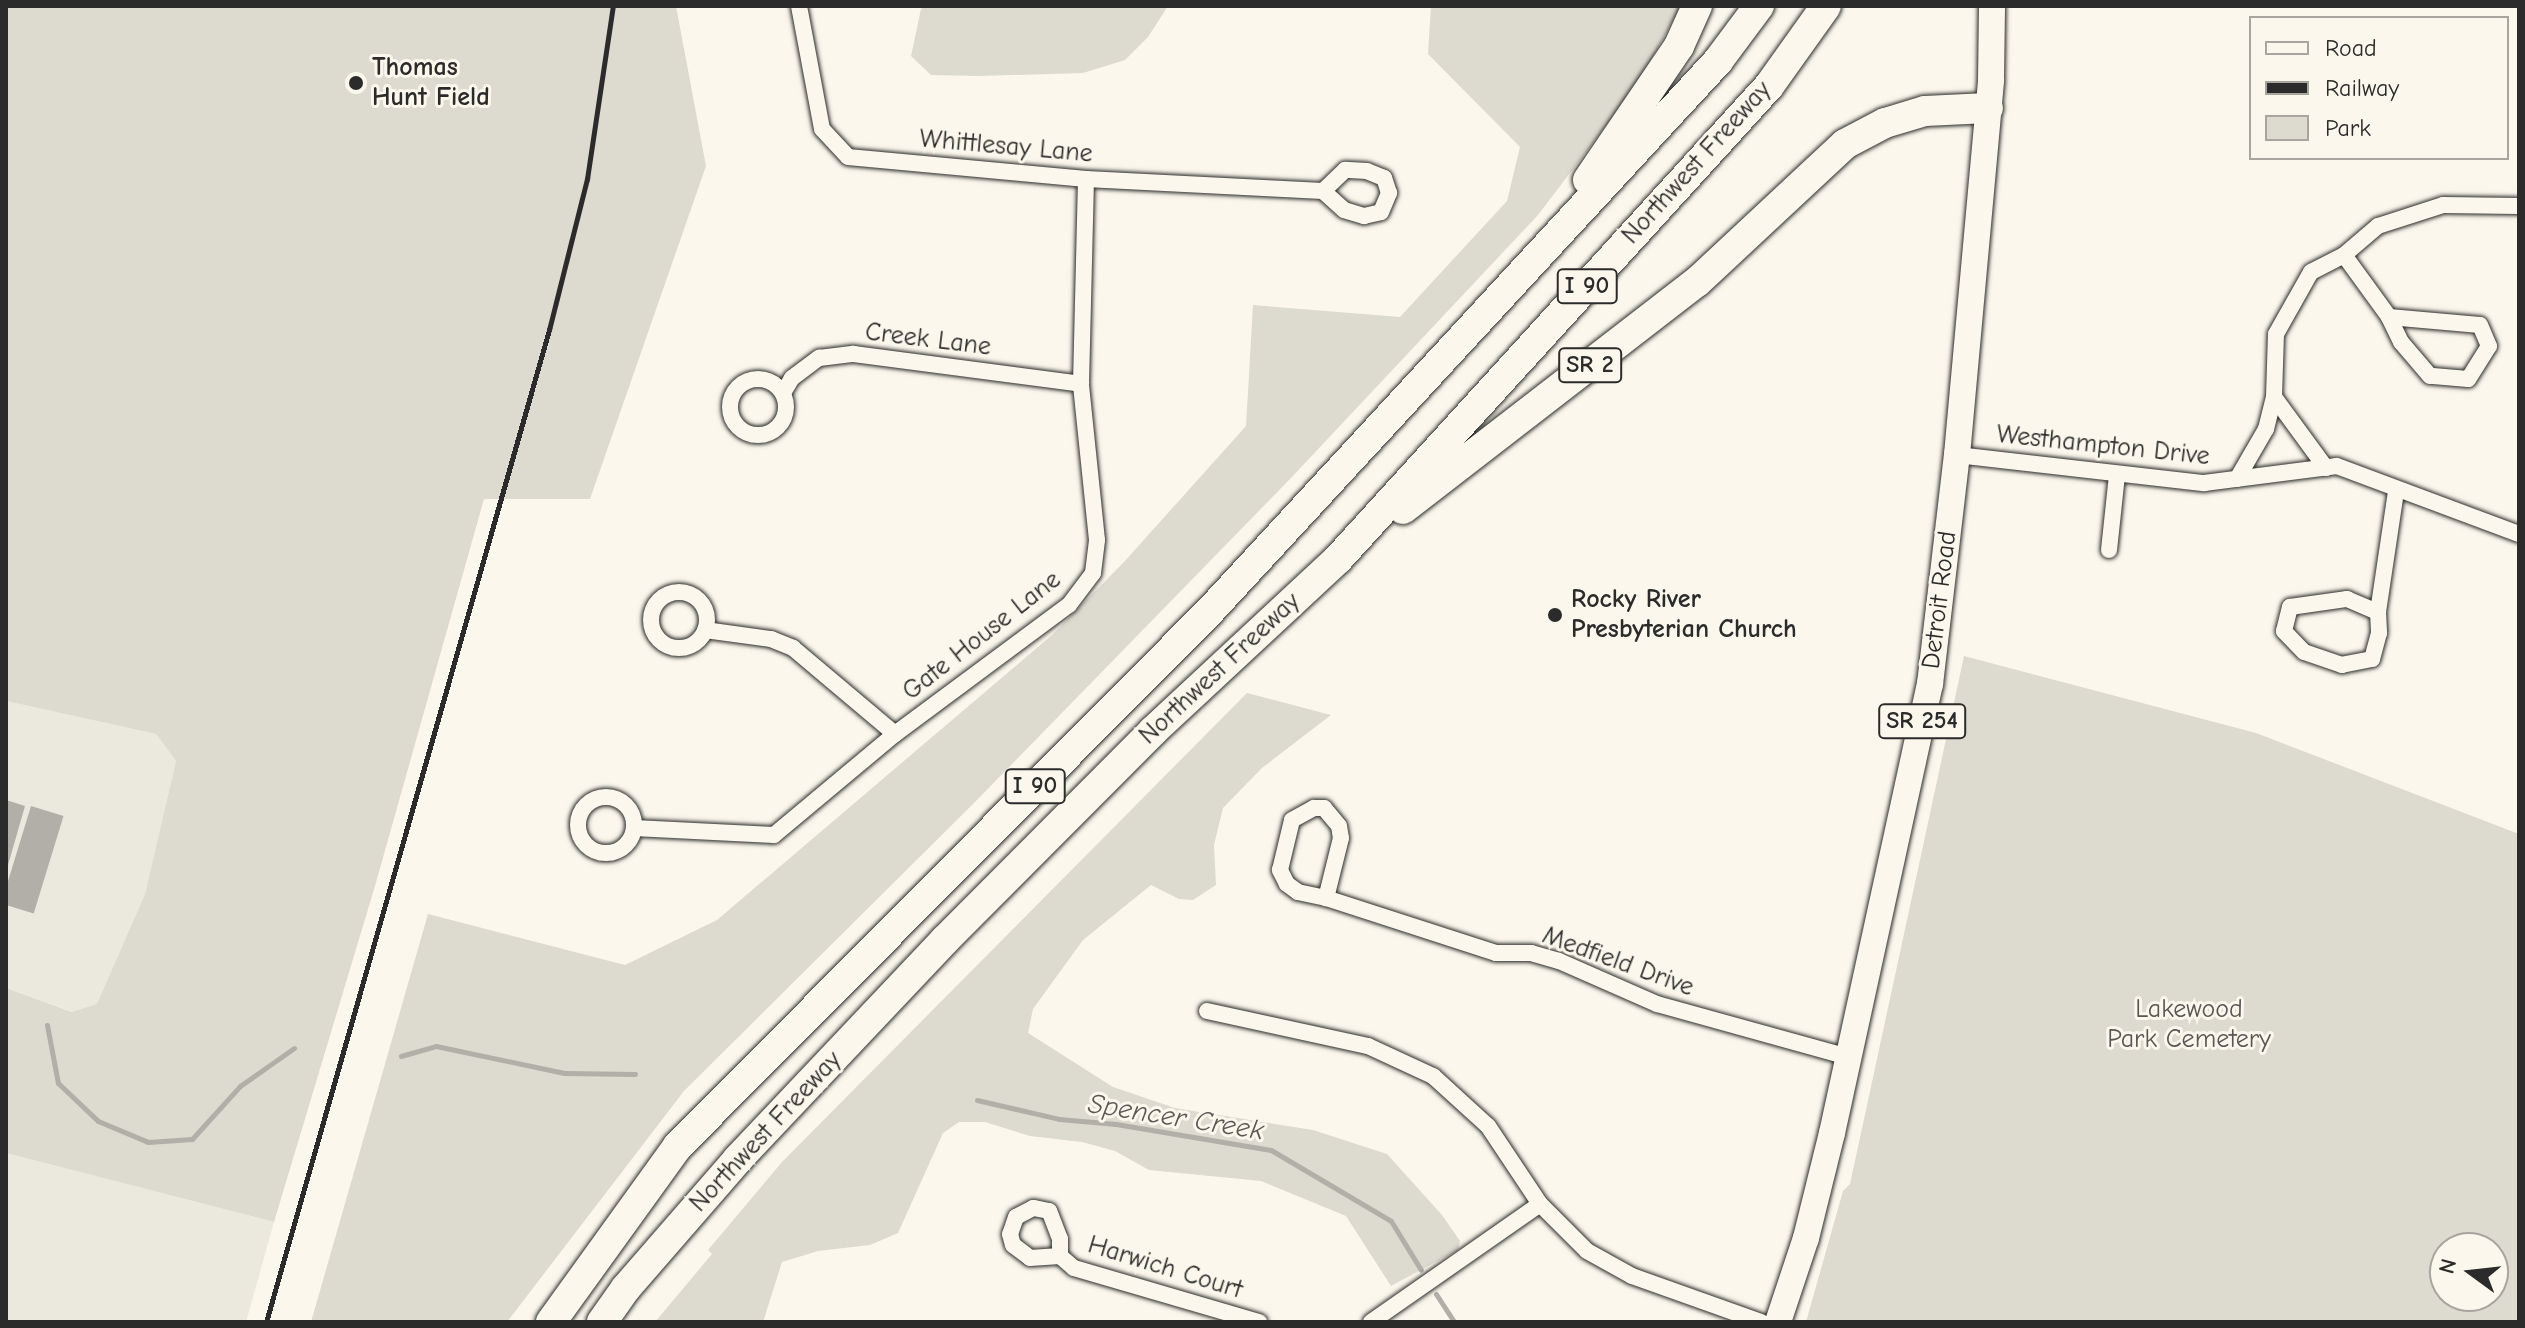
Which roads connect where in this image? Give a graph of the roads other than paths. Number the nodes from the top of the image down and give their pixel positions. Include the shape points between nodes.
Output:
1 (799, 6) edge
2 (1697, 6) edge
3 (1759, 6) edge
4 (1826, 6) edge
5 (1992, 6) edge
6 (1988, 108) junction
7 (1086, 179) junction
8 (1323, 191) dead end
9 (2519, 206) edge
10 (2344, 255) junction
11 (1533, 261) junction
12 (2389, 317) junction
13 (1081, 384) junction
14 (783, 393) dead end
15 (2274, 397) junction
16 (1957, 455) junction
17 (2326, 468) junction
18 (2117, 475) junction
19 (2237, 479) junction
20 (2396, 491) junction
21 (2519, 534) edge
22 (2109, 550) dead end
23 (1338, 559) junction
24 (2378, 612) junction
25 (705, 630) dead end
26 (895, 734) junction
27 (634, 828) dead end
28 (1326, 898) junction
29 (1207, 1011) dead end
30 (1848, 1057) junction
31 (1540, 1204) junction
32 (1060, 1256) dead end
33 (551, 1322) edge
34 (602, 1322) edge
35 (1259, 1322) edge
36 (1371, 1322) edge
37 (1761, 1322) edge
38 (1778, 1322) edge

1 - 7 street, Whittlesay Lane via 822,129 848,157
2 - 11 highway via 1679,46
3 - 11 highway, Northwest Freeway / I 90 via 1718,61
4 - 23 highway, Northwest Freeway / I 90 via 1769,86
5 - 6 main road, Detroit Road
6 - 16 main road, Detroit Road / SR 254
6 - 23 highway, SR 2 via 1925,111 1885,123 1845,144 1697,282
7 - 8 street, Whittlesay Lane
7 - 13 street, Gate House Lane
9 - 10 street via 2443,205 2378,226
10 - 12 street
10 - 15 street via 2311,272 2276,334
11 - 33 highway, Northwest Freeway / I 90 via 1210,611 678,1146
12 - 12 street via 2480,325 2489,346 2468,379 2430,376 2401,342
13 - 14 street, Creek Lane via 854,354 819,358 792,378
13 - 26 street, Gate House Lane via 1097,540 1093,573 1069,605
15 - 17 street
15 - 19 street via 2266,429
16 - 18 street, Westhampton Drive
16 - 30 main road, Detroit Road / SR 254 via 1930,684
17 - 19 street, Westhampton Drive
17 - 20 street, Westhampton Drive via 2337,466
18 - 19 street, Westhampton Drive via 2204,483
18 - 22 street
20 - 21 street, Westhampton Drive
20 - 24 street
23 - 34 highway, Northwest Freeway / I 90 via 1153,731 945,940 738,1159
24 - 24 street via 2347,599 2290,607 2284,631 2304,652 2342,665 2372,659
25 - 26 street via 771,639 793,648
26 - 27 street, Gate House Lane via 774,835
28 - 28 street, Medfield Drive via 1298,892 1280,870 1292,820 1314,808 1324,808 1339,826 1341,838
28 - 30 street, Medfield Drive via 1496,953 1531,953 1559,961 1657,1004
29 - 31 street via 1368,1046 1433,1076 1488,1126
30 - 38 main road, Detroit Road / SR 254 via 1806,1238
31 - 36 street
31 - 37 street via 1587,1251 1632,1276
32 - 35 street, Harwich Court via 1074,1268

